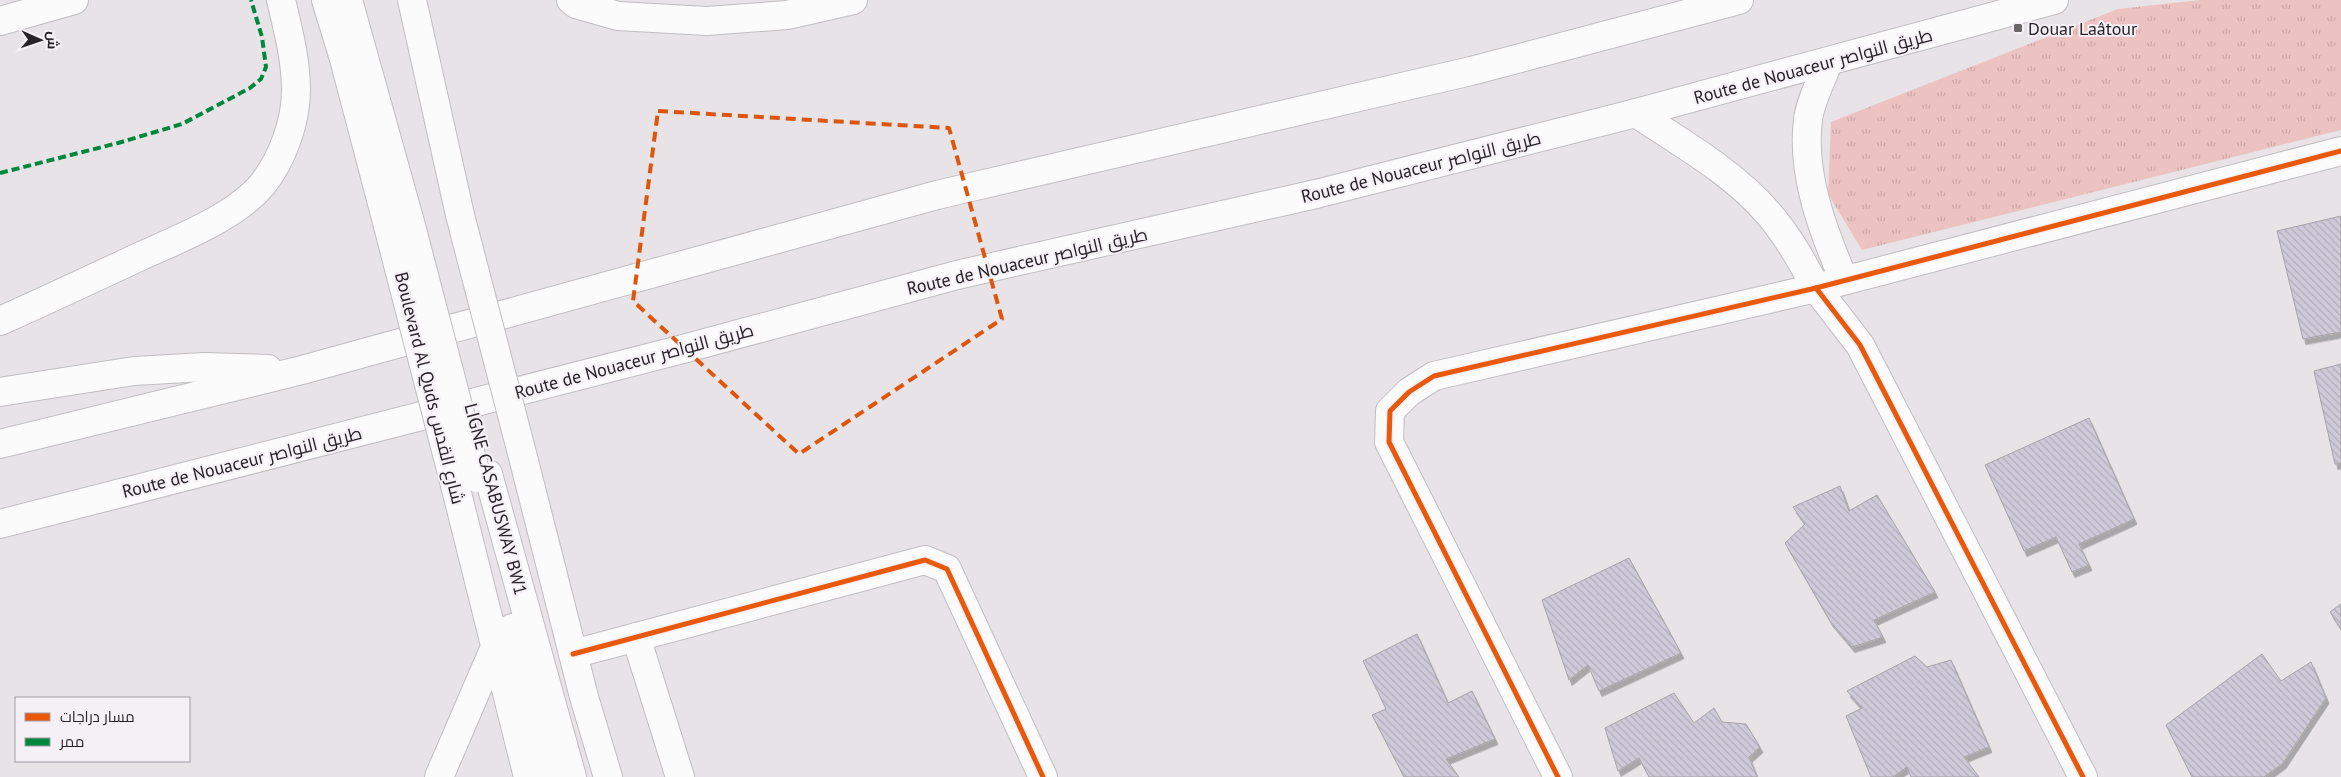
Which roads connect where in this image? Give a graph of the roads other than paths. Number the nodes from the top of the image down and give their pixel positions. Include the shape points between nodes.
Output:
1 (74, 0) edge
2 (281, 0) edge
3 (326, 0) edge
4 (348, 0) edge
5 (363, 0) edge
6 (412, 0) edge
7 (570, 0) edge
8 (853, 0) edge
9 (1739, 0) edge
10 (2054, 0) edge
11 (618, 8) edge
12 (0, 21) edge
13 (1828, 62) junction
14 (1636, 113) junction
15 (2341, 151) edge
16 (407, 223) junction
17 (1844, 280) junction
18 (1816, 288) junction
19 (0, 321) edge
20 (1860, 345) junction
21 (302, 370) junction
22 (0, 392) edge
23 (0, 444) edge
24 (473, 479) junction
25 (0, 524) edge
26 (636, 637) junction
27 (495, 647) junction
28 (573, 654) junction
29 (439, 777) edge
30 (528, 777) edge
31 (548, 777) edge
32 (572, 777) edge
33 (608, 777) edge
34 (680, 777) edge
35 (1043, 777) edge
36 (1558, 777) edge
37 (2083, 777) edge

1 - 12 main road
2 - 19 main road via 292,49 296,90 291,123 281,153 262,185 229,213
3 - 16 main road, Boulevard Al Quds شارع القدس via 344,59
4 - 16 main road
5 - 16 main road
6 - 28 main road, bridge via 460,215
7 - 11 main road via 576,4
8 - 11 main road via 787,15 707,21
9 - 21 main road via 1471,70 937,194
10 - 13 main road, Route de Nouaceur طريق النواصر
13 - 14 main road, Route de Nouaceur طريق النواصر
13 - 17 main road via 1808,118 1806,147 1814,194 1830,248
14 - 18 main road via 1735,182 1768,212 1798,252
14 - 25 main road, Route de Nouaceur طريق النواصر via 1316,194 957,275 683,349
15 - 17 main road
16 - 24 main road, Boulevard Al Quds شارع القدس, bridge
16 - 24 main road, LIGNE CASABUSWAY BW1
17 - 18 main road
17 - 20 main road
18 - 20 main road
18 - 36 main road via 1434,376 1409,392 1390,411 1389,442
20 - 37 main road
21 - 22 main road via 204,367 134,371
21 - 23 main road
24 - 27 main road, Boulevard Al Quds شارع القدس
24 - 31 main road, LIGNE CASABUSWAY BW1
24 - 32 main road, LIGNE CASABUSWAY BW1
26 - 28 main road
26 - 34 main road
26 - 35 main road via 925,560 947,569
27 - 29 main road
27 - 30 main road, Boulevard Al Quds شارع القدس
28 - 33 main road

